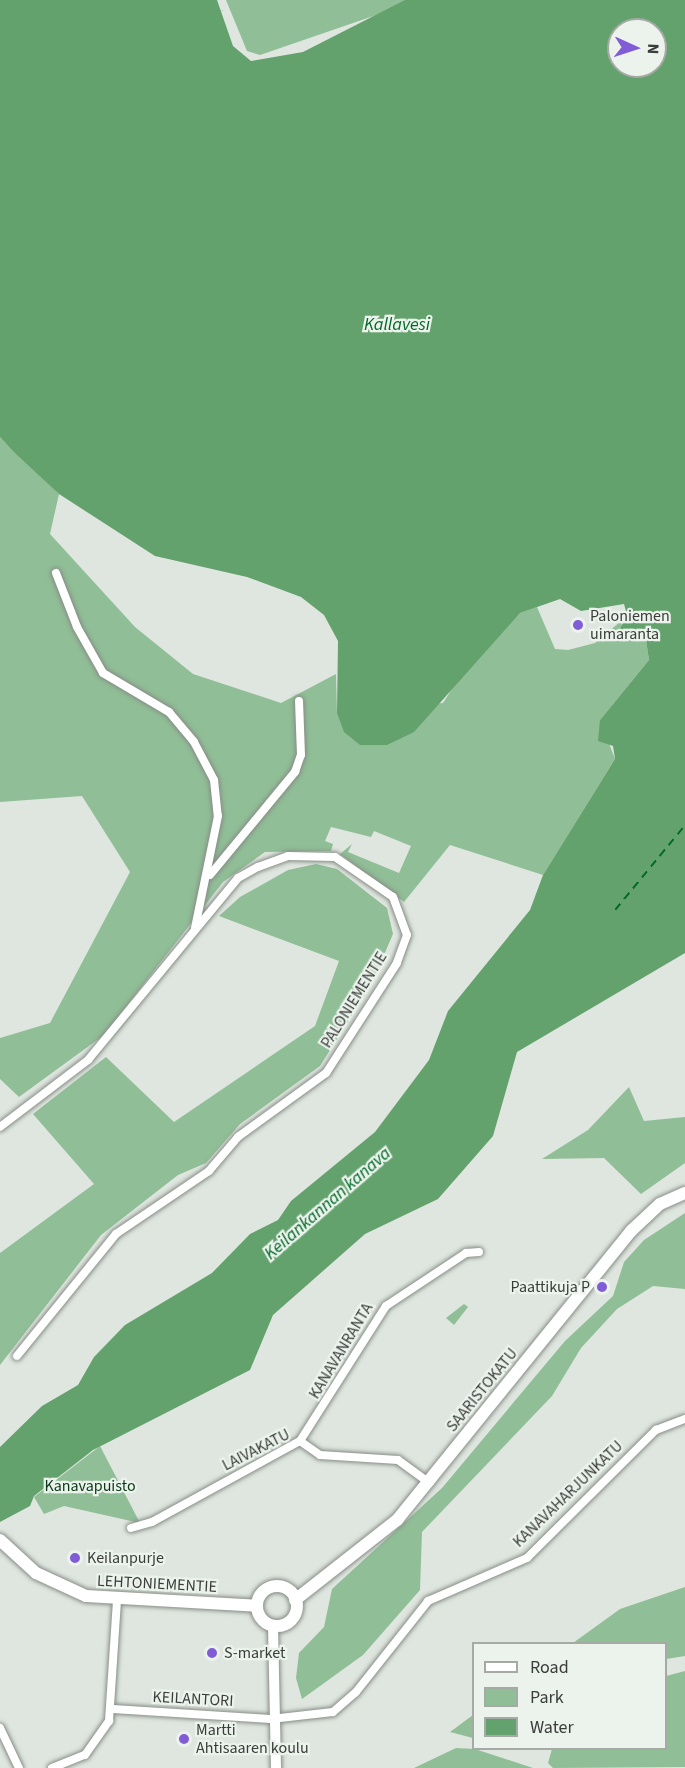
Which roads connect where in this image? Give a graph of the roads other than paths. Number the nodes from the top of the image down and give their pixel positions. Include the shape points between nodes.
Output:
1 (56, 573) dead end
2 (299, 701) dead end
3 (210, 875) junction
4 (194, 932) junction
5 (0, 1127) edge
6 (685, 1192) edge
7 (479, 1252) dead end
8 (17, 1356) dead end
9 (685, 1419) edge
10 (300, 1441) junction
11 (430, 1483) junction
12 (132, 1527) dead end
13 (0, 1540) edge
14 (117, 1599) junction
15 (295, 1600) junction
16 (257, 1606) junction
17 (273, 1625) junction
18 (112, 1709) junction
19 (272, 1719) junction
20 (0, 1728) edge
21 (19, 1768) edge
22 (52, 1768) edge
23 (276, 1768) edge

1 - 3 street via 77,627 104,673 169,712 195,742 214,780 218,816
2 - 3 street via 301,755 295,772
3 - 4 street
4 - 5 street, PALONIEMENTIE via 88,1060
4 - 8 street, PALONIEMENTIE via 238,878 288,855 318,853 349,865 393,897 407,935 370,1010 326,1073 238,1137 209,1171 116,1234
6 - 11 main road, SAARISTOKATU via 660,1204 630,1231
7 - 10 street, KANAVANRANTA via 466,1253 386,1306
9 - 19 street, KANAVAHARJUNKATU via 656,1430 527,1558 428,1601 346,1704 315,1716
10 - 11 street, LAIVAKATU via 320,1455 398,1460
10 - 12 street, LAIVAKATU via 152,1522
11 - 15 main road, SAARISTOKATU via 397,1520
13 - 14 main road, LEHTONIEMENTIE via 36,1573 86,1596
14 - 16 main road, LEHTONIEMENTIE
14 - 18 street
15 - 16 main road via 289,1591 273,1587 260,1596
15 - 17 main road via 289,1621
16 - 17 main road via 260,1616
17 - 19 street
18 - 19 street, KEILANTORI
18 - 22 street via 103,1736 85,1755
19 - 23 street
20 - 21 street

